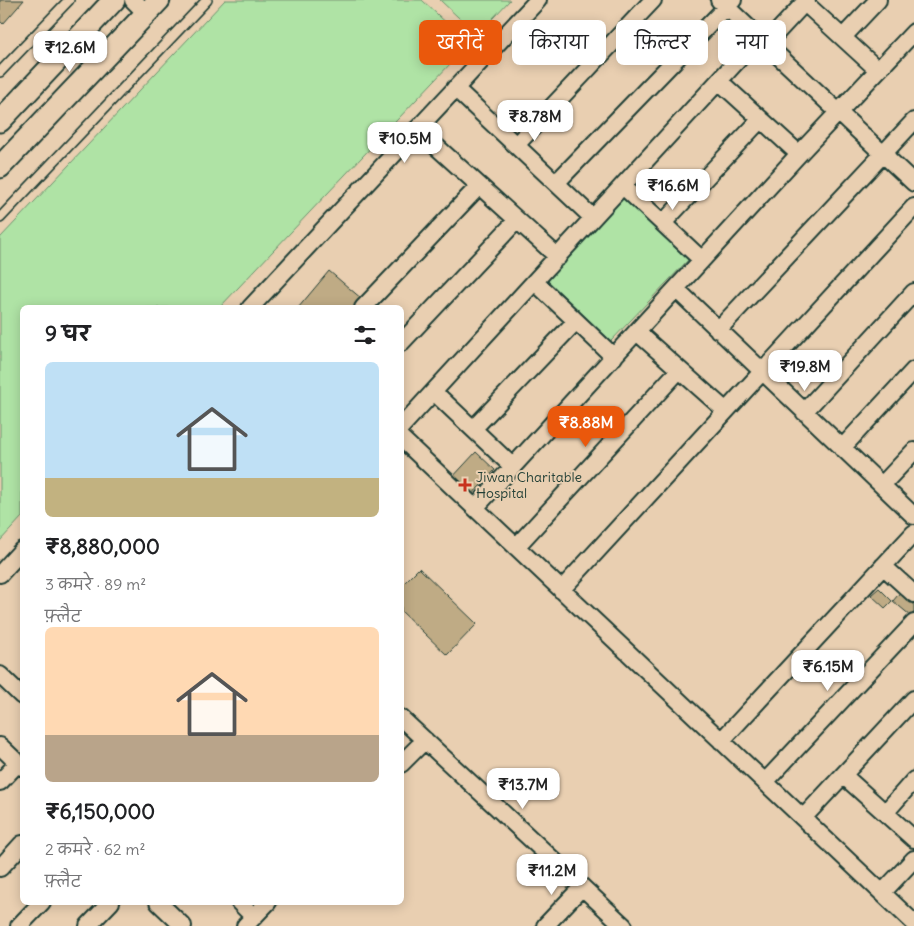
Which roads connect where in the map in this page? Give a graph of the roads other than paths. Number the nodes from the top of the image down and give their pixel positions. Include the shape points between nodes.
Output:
1 (69, 0) edge
2 (114, 0) edge
3 (207, 0) edge
4 (538, 0) edge
5 (653, 0) edge
6 (878, 0) edge
7 (806, 1) edge
8 (726, 2) edge
9 (146, 4) edge
10 (743, 20) edge
11 (786, 20) edge
12 (914, 32) edge
13 (843, 37) junction
14 (786, 63) edge
15 (737, 65) edge
16 (878, 70) junction
17 (0, 72) edge
18 (719, 81) junction
19 (455, 88) junction
20 (838, 112) junction
21 (760, 119) junction
22 (0, 120) edge
23 (914, 121) edge
24 (417, 129) junction
25 (516, 145) junction
26 (799, 154) junction
27 (883, 154) junction
28 (0, 167) edge
29 (556, 183) junction
30 (914, 183) edge
31 (479, 186) junction
32 (623, 186) junction
33 (914, 207) edge
34 (0, 218) edge
35 (593, 218) junction
36 (517, 220) junction
37 (663, 223) junction
38 (558, 257) junction
39 (702, 260) junction
40 (535, 282) junction
41 (676, 289) junction
42 (914, 292) edge
43 (256, 305) edge
44 (366, 305) edge
45 (576, 321) junction
46 (718, 330) junction
47 (637, 332) junction
48 (404, 340) edge
49 (614, 357) junction
50 (679, 370) junction
51 (914, 370) edge
52 (762, 372) junction
53 (434, 392) junction
54 (726, 411) junction
55 (804, 412) junction
56 (404, 424) edge
57 (474, 429) junction
58 (404, 441) edge
59 (842, 448) junction
60 (914, 451) edge
61 (513, 467) junction
62 (882, 485) junction
63 (475, 508) junction
64 (914, 516) edge
65 (914, 533) edge
66 (516, 547) junction
67 (20, 552) edge
68 (883, 566) junction
69 (0, 574) edge
70 (561, 590) junction
71 (914, 594) edge
72 (914, 623) edge
73 (0, 675) edge
74 (20, 688) edge
75 (914, 699) edge
76 (404, 721) edge
77 (425, 740) junction
78 (721, 741) junction
79 (0, 746) edge
80 (404, 761) edge
81 (20, 765) edge
82 (843, 775) junction
83 (914, 780) edge
84 (0, 782) edge
85 (765, 782) junction
86 (885, 812) junction
87 (803, 818) junction
88 (914, 839) edge
89 (20, 846) edge
90 (914, 859) edge
91 (0, 868) edge
92 (582, 886) junction
93 (882, 893) junction
94 (39, 905) edge
95 (108, 905) edge
96 (160, 905) edge
97 (241, 905) edge
98 (265, 905) edge
99 (250, 921) edge
100 (174, 923) edge
101 (914, 923) edge
102 (19, 926) edge
103 (88, 926) edge
104 (545, 926) edge
105 (624, 926) edge

1 - 17 lane
2 - 22 street
3 - 34 lane
4 - 19 street
5 - 25 street
6 - 13 street
7 - 11 street
7 - 13 street
8 - 10 street
8 - 29 street
9 - 28 street
12 - 16 street
13 - 16 street
14 - 20 street
15 - 18 street
16 - 20 street
18 - 21 street
18 - 32 street
19 - 24 street
19 - 25 street
20 - 26 street
20 - 27 street
21 - 26 street
21 - 37 street
23 - 27 street
24 - 31 street
24 - 43 street
25 - 29 street
26 - 39 street
27 - 30 street
27 - 46 street
29 - 35 street
31 - 36 street
31 - 44 street
32 - 35 street
32 - 37 street
33 - 52 street
35 - 38 street
36 - 38 street
36 - 48 street
37 - 39 street
38 - 40 street
39 - 41 street
40 - 45 street
40 - 53 street
41 - 46 street
41 - 47 street
42 - 55 street
45 - 49 street
45 - 57 street
46 - 52 street
47 - 49 street
47 - 50 street
49 - 61 street
50 - 54 street
50 - 66 street
51 - 59 street
52 - 54 street
52 - 55 street
53 - 56 street
53 - 57 street
54 - 70 street
55 - 59 street
57 - 61 street
58 - 63 street
59 - 62 street
60 - 62 street
61 - 63 street
62 - 64 street
63 - 66 street
65 - 68 street
66 - 70 street
67 - 69 street
68 - 71 street
68 - 78 street
70 - 78 street
72 - 85 street
73 - 74 street
75 - 82 street
76 - 77 street
77 - 80 street
77 - 92 street
78 - 85 street
79 - 81 street
81 - 84 street
82 - 86 street
82 - 87 street
83 - 86 street
85 - 87 street
86 - 88 street
87 - 93 street
89 - 91 street
90 - 93 street
92 - 104 street
92 - 105 street
93 - 101 street
94 - 102 street
95 - 103 street
96 - 100 street
97 - 99 street
98 - 99 street

